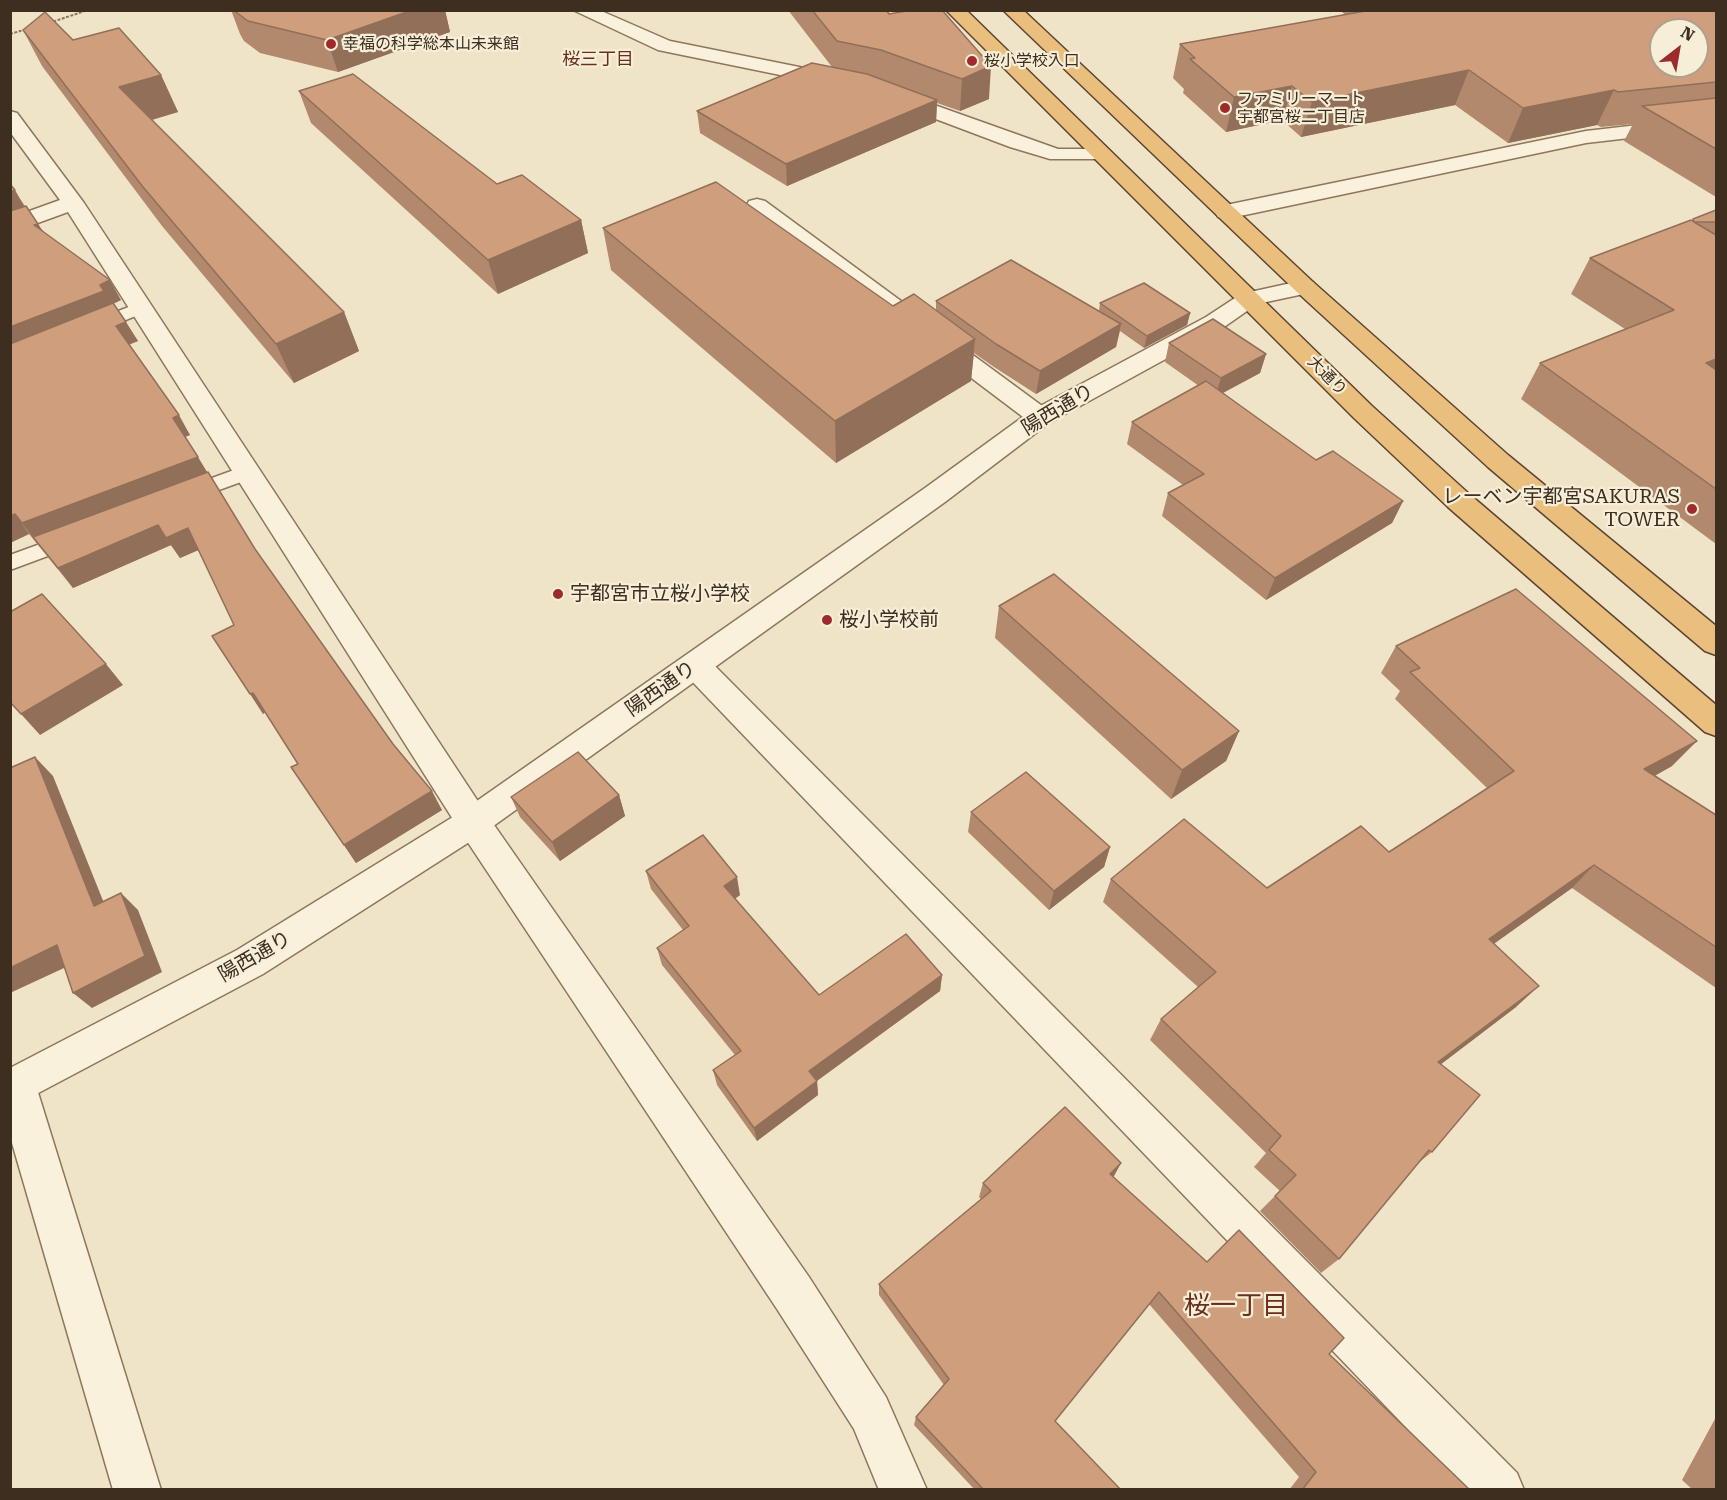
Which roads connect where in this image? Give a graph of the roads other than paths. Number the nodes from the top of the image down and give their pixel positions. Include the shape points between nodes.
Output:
1 (582, 10) edge
2 (955, 10) edge
3 (1012, 10) edge
4 (850, 84) edge
5 (873, 89) edge
6 (10, 117) edge
7 (1716, 122) edge
8 (1098, 153) junction
9 (74, 203) junction
10 (757, 206) dead end
11 (1226, 212) junction
12 (10, 226) edge
13 (1305, 287) junction
14 (1249, 299) junction
15 (139, 308) junction
16 (75, 335) edge
17 (1040, 417) junction
18 (245, 473) junction
19 (167, 503) edge
20 (89, 533) edge
21 (10, 563) edge
22 (1716, 643) edge
23 (695, 665) junction
24 (1716, 723) edge
25 (473, 822) junction
26 (13, 1087) edge
27 (137, 1490) edge
28 (903, 1490) edge
29 (1500, 1490) edge

1 - 4 street via 665,46
2 - 8 highway, 大通り
3 - 11 highway
5 - 8 street via 1057,155
6 - 9 street
7 - 11 street via 1586,137
8 - 14 highway, 大通り
9 - 12 street
9 - 15 street
10 - 17 street
11 - 13 highway
13 - 14 street, 陽西通り
13 - 22 highway via 1498,461
14 - 17 street, 陽西通り via 1215,322
14 - 24 highway, 大通り via 1458,500
15 - 16 lane
15 - 18 street
17 - 23 street, 陽西通り
18 - 19 lane
18 - 25 street
20 - 21 lane
23 - 25 street, 陽西通り
23 - 29 street
25 - 26 street, 陽西通り via 250,962
25 - 28 street via 793,1293 870,1413
26 - 27 street

